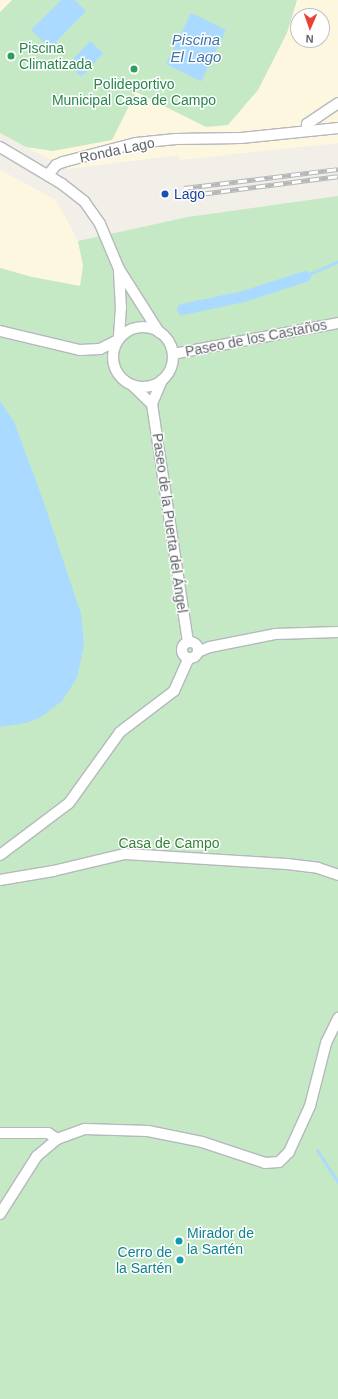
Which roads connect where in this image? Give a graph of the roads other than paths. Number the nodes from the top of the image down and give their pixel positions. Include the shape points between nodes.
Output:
1 (338, 103) edge
2 (338, 128) edge
3 (307, 131) junction
4 (0, 147) edge
5 (48, 175) junction
6 (119, 269) junction
7 (338, 323) edge
8 (0, 331) edge
9 (159, 332) junction
10 (119, 339) junction
11 (173, 354) junction
12 (162, 380) junction
13 (132, 385) junction
14 (152, 404) junction
15 (338, 632) edge
16 (188, 642) junction
17 (198, 652) junction
18 (189, 658) junction
19 (0, 855) edge
20 (338, 875) edge
21 (0, 880) edge
22 (338, 1018) edge
23 (0, 1133) edge
24 (57, 1139) junction
25 (0, 1214) edge

1 - 3 street via 306,124
2 - 3 street, Ronda Lago
3 - 5 street, Ronda Lago via 241,138 163,140 120,146 63,162 56,165
4 - 5 street
5 - 6 street via 88,206 104,232
6 - 9 street
6 - 10 street
7 - 11 street, Paseo de los Castaños
8 - 10 street via 80,350 100,349
9 - 10 street via 140,327 128,331
9 - 11 street via 168,340
10 - 13 street via 113,354 115,367 122,378
11 - 12 street via 171,369
12 - 13 street via 148,387
12 - 14 street
13 - 14 street
14 - 16 street, Paseo de la Puerta del Ángel
15 - 17 street via 275,634 210,647
16 - 17 street via 196,645
16 - 18 street via 182,650
17 - 18 street
18 - 19 street via 174,691 120,732 69,803
20 - 21 street via 318,868 286,864 125,854
22 - 24 street via 326,1043 310,1106 289,1152 279,1162 265,1163 191,1140 133,1128 85,1129
23 - 24 street via 48,1133
24 - 25 street via 37,1156

